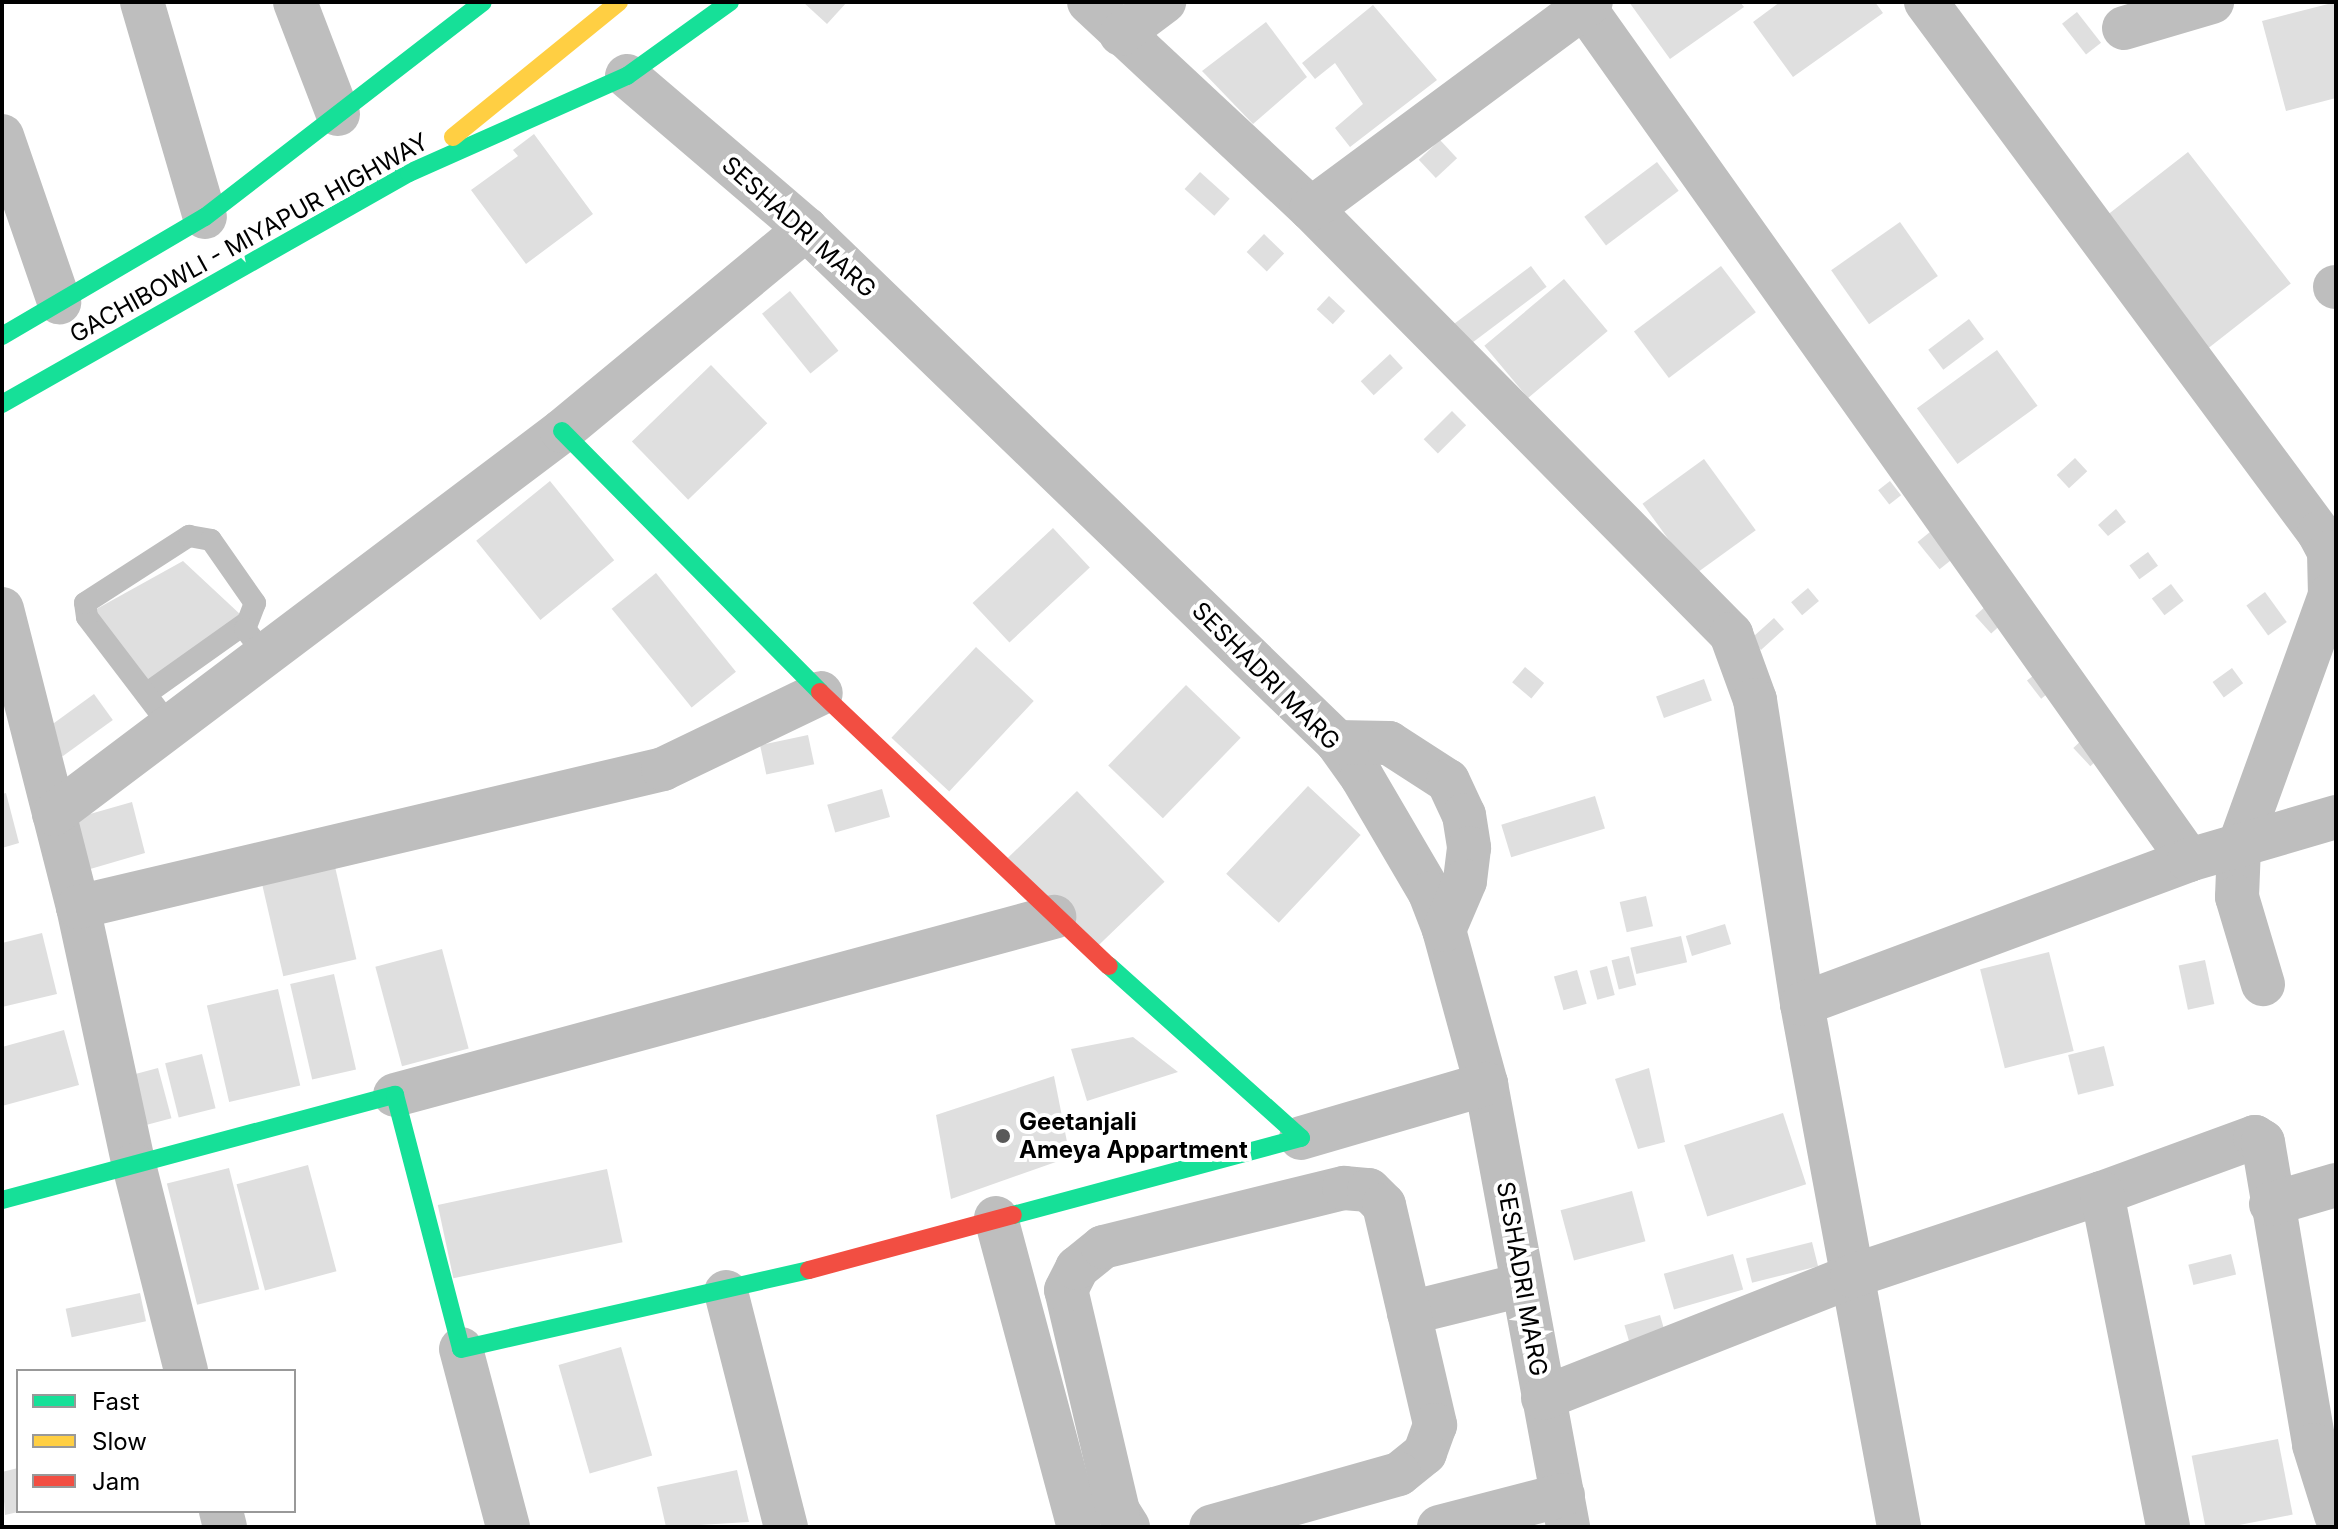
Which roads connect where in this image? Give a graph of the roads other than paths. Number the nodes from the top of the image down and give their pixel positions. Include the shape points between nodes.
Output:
1 (142, 2) edge
2 (295, 2) edge
3 (483, 2) edge
4 (619, 2) edge
5 (730, 2) edge
6 (1089, 2) edge
7 (1164, 2) edge
8 (1926, 2) edge
9 (2212, 2) edge
10 (1588, 4) edge
11 (2124, 28) dead end
12 (1121, 34) junction
13 (627, 76) junction
14 (338, 114) junction
15 (2, 136) edge
16 (409, 173) junction
17 (1311, 209) junction
18 (205, 217) junction
19 (806, 229) junction
20 (59, 302) junction
21 (2, 336) edge
22 (2, 404) edge
23 (562, 431) junction
24 (2333, 594) edge
25 (2, 609) edge
26 (256, 639) junction
27 (821, 693) junction
28 (158, 710) junction
29 (1337, 742) junction
30 (54, 814) junction
31 (2336, 817) edge
32 (2239, 847) junction
33 (2189, 860) junction
34 (78, 907) junction
35 (1054, 917) junction
36 (1444, 930) junction
37 (2263, 984) dead end
38 (1802, 1004) junction
39 (1486, 1084) junction
40 (395, 1095) junction
41 (1301, 1138) junction
42 (134, 1165) junction
43 (2336, 1185) edge
44 (2102, 1193) junction
45 (2, 1200) edge
46 (2271, 1204) junction
47 (996, 1218) junction
48 (1852, 1276) junction
49 (1522, 1285) junction
50 (726, 1292) junction
51 (1409, 1313) junction
52 (461, 1349) junction
53 (185, 1369) edge
54 (1543, 1398) junction
55 (2325, 1443) edge
56 (1565, 1511) edge
57 (2336, 1515) edge
58 (508, 1527) edge
59 (786, 1527) edge
60 (1079, 1527) edge
61 (1128, 1527) edge
62 (1211, 1527) edge
63 (1439, 1527) edge
64 (1899, 1527) edge
65 (2168, 1527) edge

1 - 18 street
2 - 14 street
3 - 14 street, GACHIBOWLI - MIYAPUR HIGHWAY
4 - 16 street
5 - 13 street, GACHIBOWLI - MIYAPUR HIGHWAY
6 - 12 street
7 - 12 street
8 - 24 street via 2319,533 2329,552
9 - 11 street
10 - 17 street
10 - 33 street
12 - 17 street
13 - 16 street, GACHIBOWLI - MIYAPUR HIGHWAY
13 - 19 street, SESHADRI MARG
14 - 18 street, GACHIBOWLI - MIYAPUR HIGHWAY
15 - 20 street
16 - 22 street, GACHIBOWLI - MIYAPUR HIGHWAY
17 - 38 street via 1731,634 1755,700
18 - 20 street, GACHIBOWLI - MIYAPUR HIGHWAY
19 - 23 street
19 - 29 street, SESHADRI MARG
20 - 21 street, GACHIBOWLI - MIYAPUR HIGHWAY
23 - 26 street
23 - 27 street
24 - 32 street
25 - 30 street
26 - 28 street
26 - 28 lane via 255,603 211,540 189,536 85,603 87,617
27 - 34 street via 663,769
27 - 35 street
28 - 30 street
29 - 36 street, SESHADRI MARG via 1430,893
29 - 36 street via 1389,743 1448,781 1464,815 1469,848 1465,881
30 - 34 street
31 - 32 street
32 - 33 street
32 - 37 street
33 - 38 street
34 - 42 street
35 - 40 street
35 - 41 street
36 - 39 street, SESHADRI MARG
38 - 48 street
39 - 41 street
39 - 49 street, SESHADRI MARG
40 - 42 street
40 - 52 street
41 - 47 street
42 - 45 street
42 - 53 street
43 - 46 street
44 - 46 street via 2255,1137 2263,1142
44 - 48 street
44 - 65 street
46 - 55 street
47 - 50 street
47 - 60 street
48 - 54 street
48 - 64 street
49 - 51 street
49 - 54 street, SESHADRI MARG
50 - 52 street
50 - 59 street
51 - 61 street via 1384,1205 1369,1190 1344,1188 1103,1247 1077,1268 1066,1290 1118,1511
51 - 62 street via 1435,1425 1425,1453 1399,1474
52 - 58 street
54 - 56 street, SESHADRI MARG
55 - 57 street
56 - 63 street

